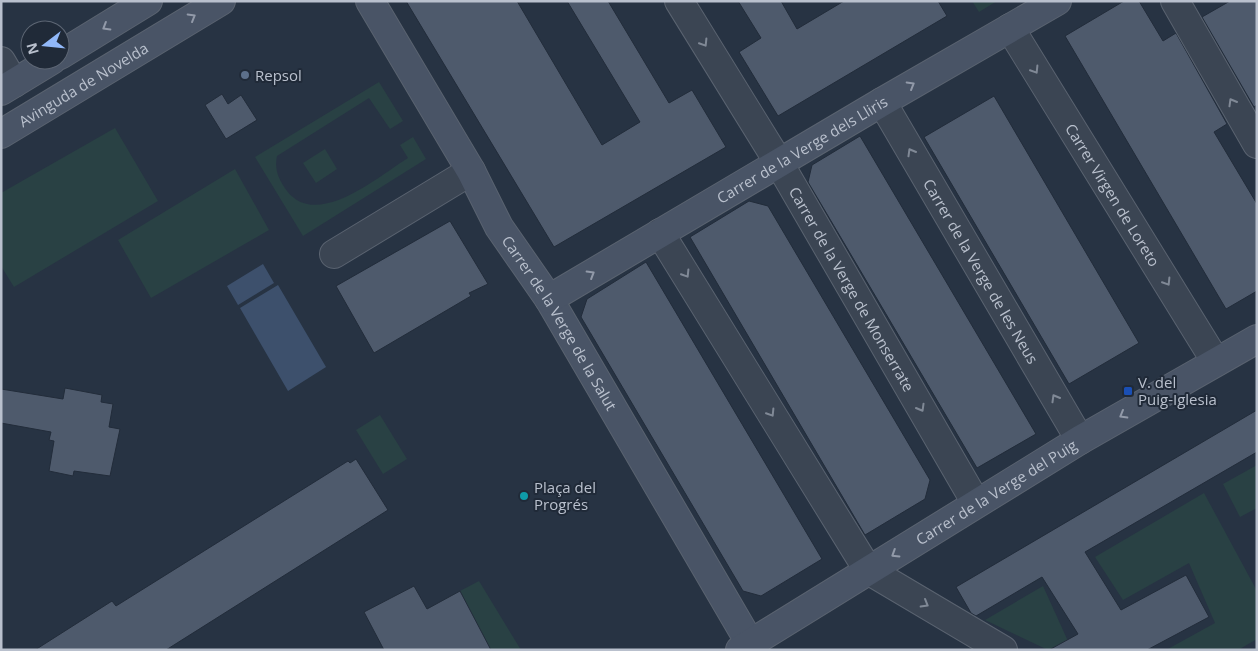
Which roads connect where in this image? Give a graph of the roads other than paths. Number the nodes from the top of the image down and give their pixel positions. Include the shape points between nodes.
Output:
1 (148, 1) edge
2 (220, 1) edge
3 (370, 1) edge
4 (679, 1) edge
5 (1057, 1) edge
6 (1175, 1) edge
7 (1010, 28) junction
8 (164, 34) junction
9 (70, 49) edge
10 (26, 70) edge
11 (6, 78) edge
12 (882, 102) junction
13 (1, 134) edge
14 (1257, 144) edge
15 (779, 164) junction
16 (471, 171) junction
17 (660, 233) junction
18 (334, 254) dead end
19 (549, 299) junction
20 (1257, 338) edge
21 (1216, 362) junction
22 (1080, 440) junction
23 (976, 503) junction
24 (868, 570) junction
25 (745, 647) edge
26 (1003, 650) edge

1 - 8 street, Avinguda de Novelda
1 -> 9 street, Avinguda de Novelda
8 -> 2 street, Avinguda de Novelda
3 - 16 street, Carrer de la Verge de la Salut
4 -> 15 street, Carrer de la Verge de Monserrate
5 - 7 street, Carrer de la Verge dels Lliris
14 -> 6 street
12 -> 7 street, Carrer de la Verge dels Lliris
7 -> 21 street, Carrer Virgen de Loreto
8 - 13 street, Avinguda de Novelda
10 - 11 street
12 - 15 street, Carrer de la Verge dels Lliris
22 -> 12 street, Carrer de la Verge de les Neus
15 - 17 street, Carrer de la Verge dels Lliris
15 -> 23 street, Carrer de la Verge de Monserrate
16 - 18 street
16 - 19 street, Carrer de la Verge de la Salut via 498,227
19 -> 17 street, Carrer de la Verge dels Lliris
17 -> 24 street
19 - 25 street, Carrer de la Verge de la Salut
20 - 21 street, Carrer de la Verge del Puig
21 -> 22 street, Carrer de la Verge del Puig
22 - 23 street, Carrer de la Verge del Puig
23 -> 24 street, Carrer de la Verge del Puig
24 - 25 street, Carrer de la Verge del Puig
24 -> 26 street

